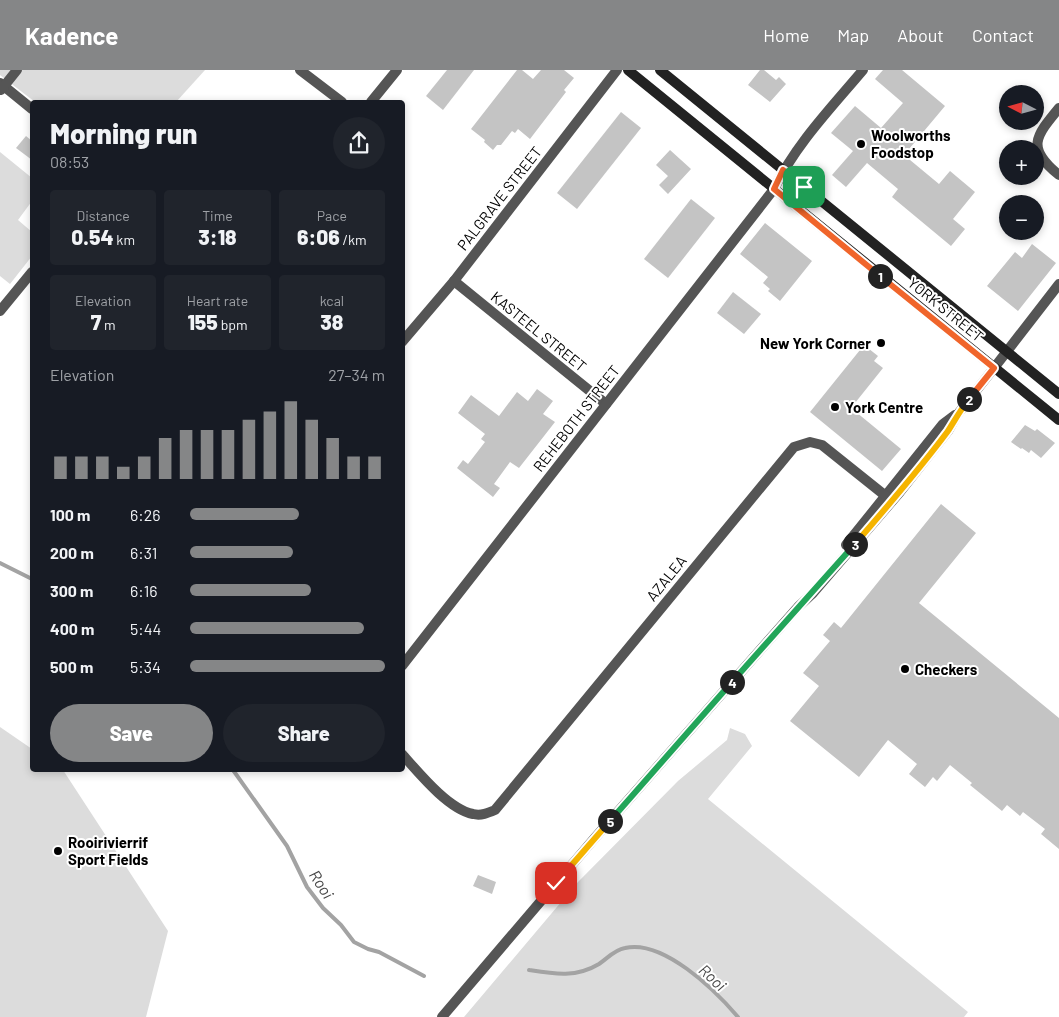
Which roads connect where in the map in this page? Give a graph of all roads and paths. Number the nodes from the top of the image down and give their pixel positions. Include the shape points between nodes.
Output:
1 (16, 70) edge
2 (300, 70) edge
3 (397, 70) edge
4 (617, 70) edge
5 (628, 70) edge
6 (660, 70) edge
7 (863, 70) edge
8 (1, 86) edge
9 (339, 100) edge
10 (373, 100) edge
11 (30, 108) edge
12 (1059, 108) edge
13 (783, 170) junction
14 (1059, 175) edge
15 (774, 189) junction
16 (30, 274) edge
17 (454, 281) junction
18 (1059, 284) edge
19 (0, 311) edge
20 (405, 338) edge
21 (1006, 352) junction
22 (994, 368) junction
23 (1059, 394) edge
24 (606, 404) junction
25 (1059, 420) edge
26 (889, 498) junction
27 (405, 662) edge
28 (405, 757) edge
29 (442, 1017) edge

1 - 8 street
2 - 9 street
3 - 10 street
4 - 17 street, PALGRAVE STREET
5 - 15 main road, YORK STREET
6 - 13 main road, YORK STREET
7 - 13 street, REHEBOTH STREET
8 - 11 street
12 - 14 street via 1037,139 1040,155
13 - 15 street, REHEBOTH STREET
13 - 21 main road, YORK STREET
15 - 22 main road, YORK STREET
15 - 24 street, REHEBOTH STREET
16 - 19 street
17 - 20 street, PALGRAVE STREET
17 - 24 street, KASTEEL STREET
18 - 21 street
21 - 22 street
21 - 23 main road, YORK STREET
22 - 25 main road, YORK STREET
22 - 26 street via 957,415 943,424
24 - 27 street, REHEBOTH STREET
26 - 28 street, AZALEA via 822,444 810,442 794,447 495,810 483,815 472,814 455,806
26 - 29 street via 813,593 593,840

